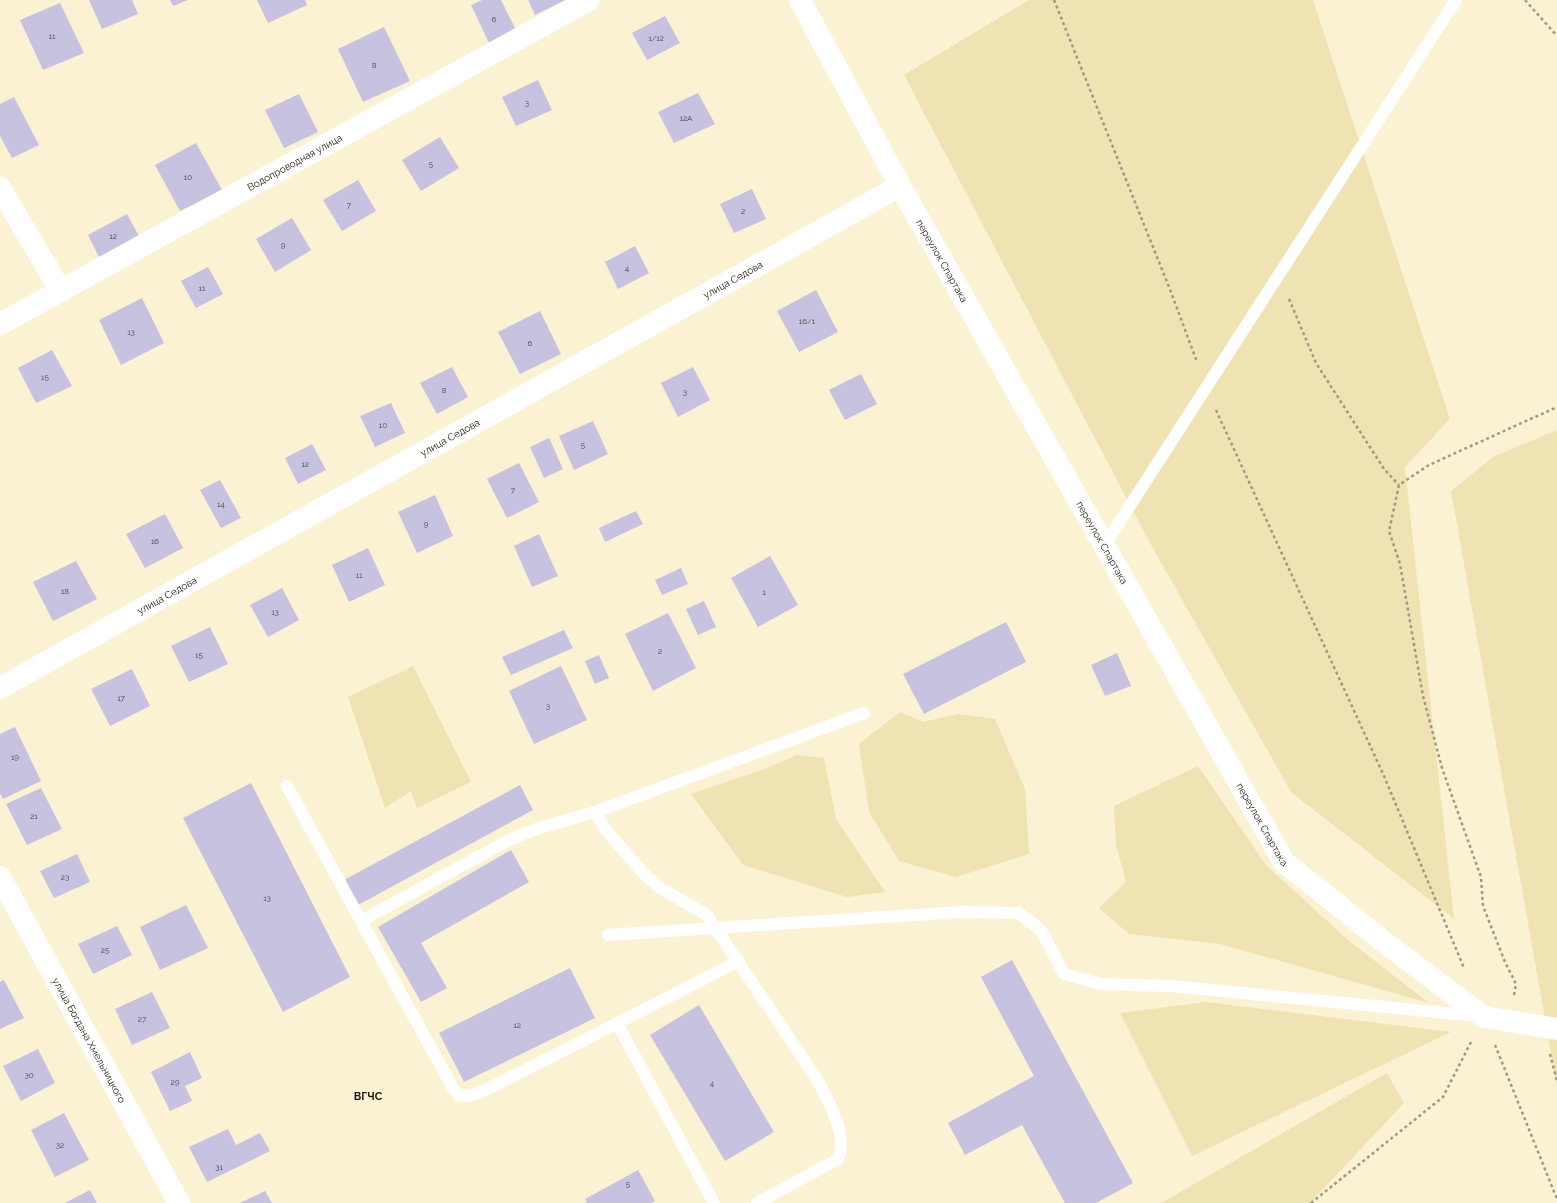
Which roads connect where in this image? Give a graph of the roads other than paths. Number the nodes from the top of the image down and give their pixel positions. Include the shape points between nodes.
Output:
1 (589, 0) edge
2 (800, 0) edge
3 (1456, 0) edge
4 (900, 186) junction
5 (0, 188) edge
6 (62, 291) junction
7 (0, 324) edge
8 (1104, 546) junction
9 (0, 688) edge
10 (864, 713) dead end
11 (287, 786) dead end
12 (596, 812) junction
13 (0, 877) edge
14 (361, 920) junction
15 (718, 928) junction
16 (608, 935) dead end
17 (739, 961) junction
18 (1484, 1017) junction
19 (617, 1023) junction
20 (1557, 1030) edge
21 (179, 1203) edge
22 (714, 1203) edge
23 (757, 1203) edge

1 - 6 street, Водопроводная улица
2 - 4 street, переулок Спартака
3 - 8 lane
4 - 8 street, переулок Спартака
4 - 9 street, улица Седова
5 - 6 street
6 - 7 street, Водопроводная улица
8 - 18 street, переулок Спартака via 1284,862
10 - 12 lane
11 - 14 lane
12 - 14 lane via 533,830 509,840
12 - 15 lane via 606,830 646,876 660,888 707,915
13 - 21 street, улица Богдана Хмельницкого
14 - 19 lane via 453,1088 460,1096 478,1093
15 - 16 lane
15 - 17 lane
15 - 18 lane via 961,912 1019,913 1041,930 1064,974 1101,984 1171,986
17 - 19 lane
17 - 23 lane via 818,1081 838,1125 841,1152 838,1159
18 - 20 street
19 - 22 lane

